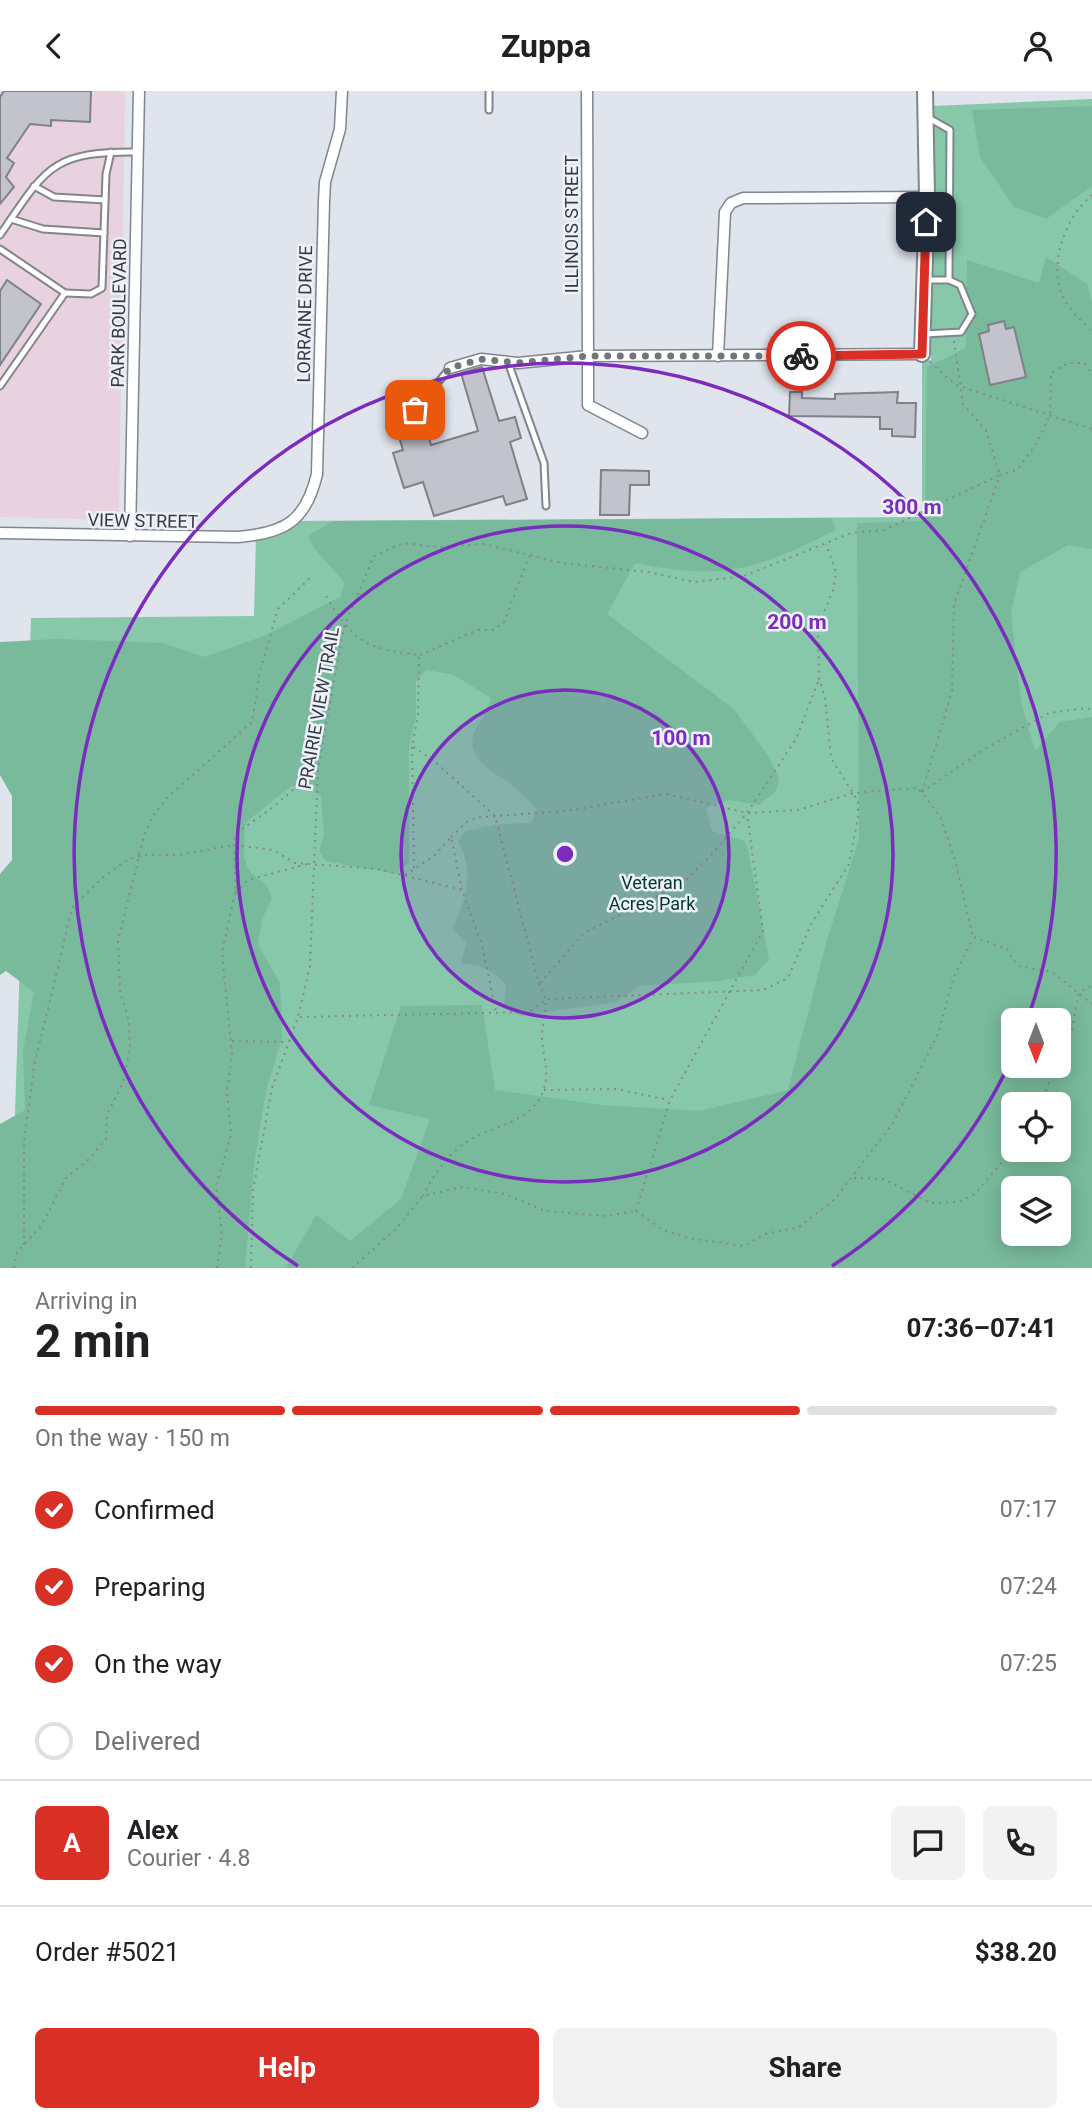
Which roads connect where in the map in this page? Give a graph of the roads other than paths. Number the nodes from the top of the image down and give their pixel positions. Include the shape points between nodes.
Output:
1 (139, 91) edge
2 (342, 91) edge
3 (489, 91) edge
4 (587, 91) edge
5 (925, 91) edge
6 (489, 110) dead end
7 (924, 116) junction
8 (111, 152) junction
9 (138, 152) junction
10 (34, 186) junction
11 (927, 197) junction
12 (105, 200) junction
13 (11, 219) junction
14 (104, 233) junction
15 (0, 235) edge
16 (0, 249) edge
17 (922, 280) junction
18 (949, 280) junction
19 (65, 293) junction
20 (922, 334) junction
21 (922, 354) joint
22 (588, 356) junction
23 (719, 356) junction
24 (508, 362) junction
25 (450, 368) joint
26 (0, 386) edge
27 (415, 410) dead end
28 (642, 433) dead end
29 (546, 506) dead end
30 (284, 526) joint
31 (0, 533) edge
32 (130, 536) junction

1 - 9 street, PARK BOULEVARD
2 - 30 street, LORRAINE DRIVE via 341,129 324,201 317,474 302,514
3 - 6 lane
4 - 22 street, ILLINOIS STREET
5 - 7 street
7 - 11 street
7 - 18 lane via 950,130
8 - 9 lane
8 - 10 lane via 63,160
8 - 12 lane
9 - 32 street, PARK BOULEVARD
10 - 12 lane via 54,197
10 - 13 lane
11 - 17 street
11 - 23 street via 743,198 731,203 725,212
12 - 14 lane
13 - 14 lane via 43,229
13 - 15 lane
14 - 19 lane via 102,288 91,294
16 - 19 lane
17 - 18 lane
17 - 20 street
18 - 20 lane via 960,285 972,314 961,331
19 - 26 lane
20 - 21 street
21 - 23 street
22 - 23 street
22 - 24 street
22 - 28 street, ILLINOIS STREET via 588,404
24 - 25 street via 481,359
24 - 29 lane via 544,463
25 - 27 lane
30 - 32 street, VIEW STREET via 270,533 238,537
31 - 32 street, VIEW STREET

